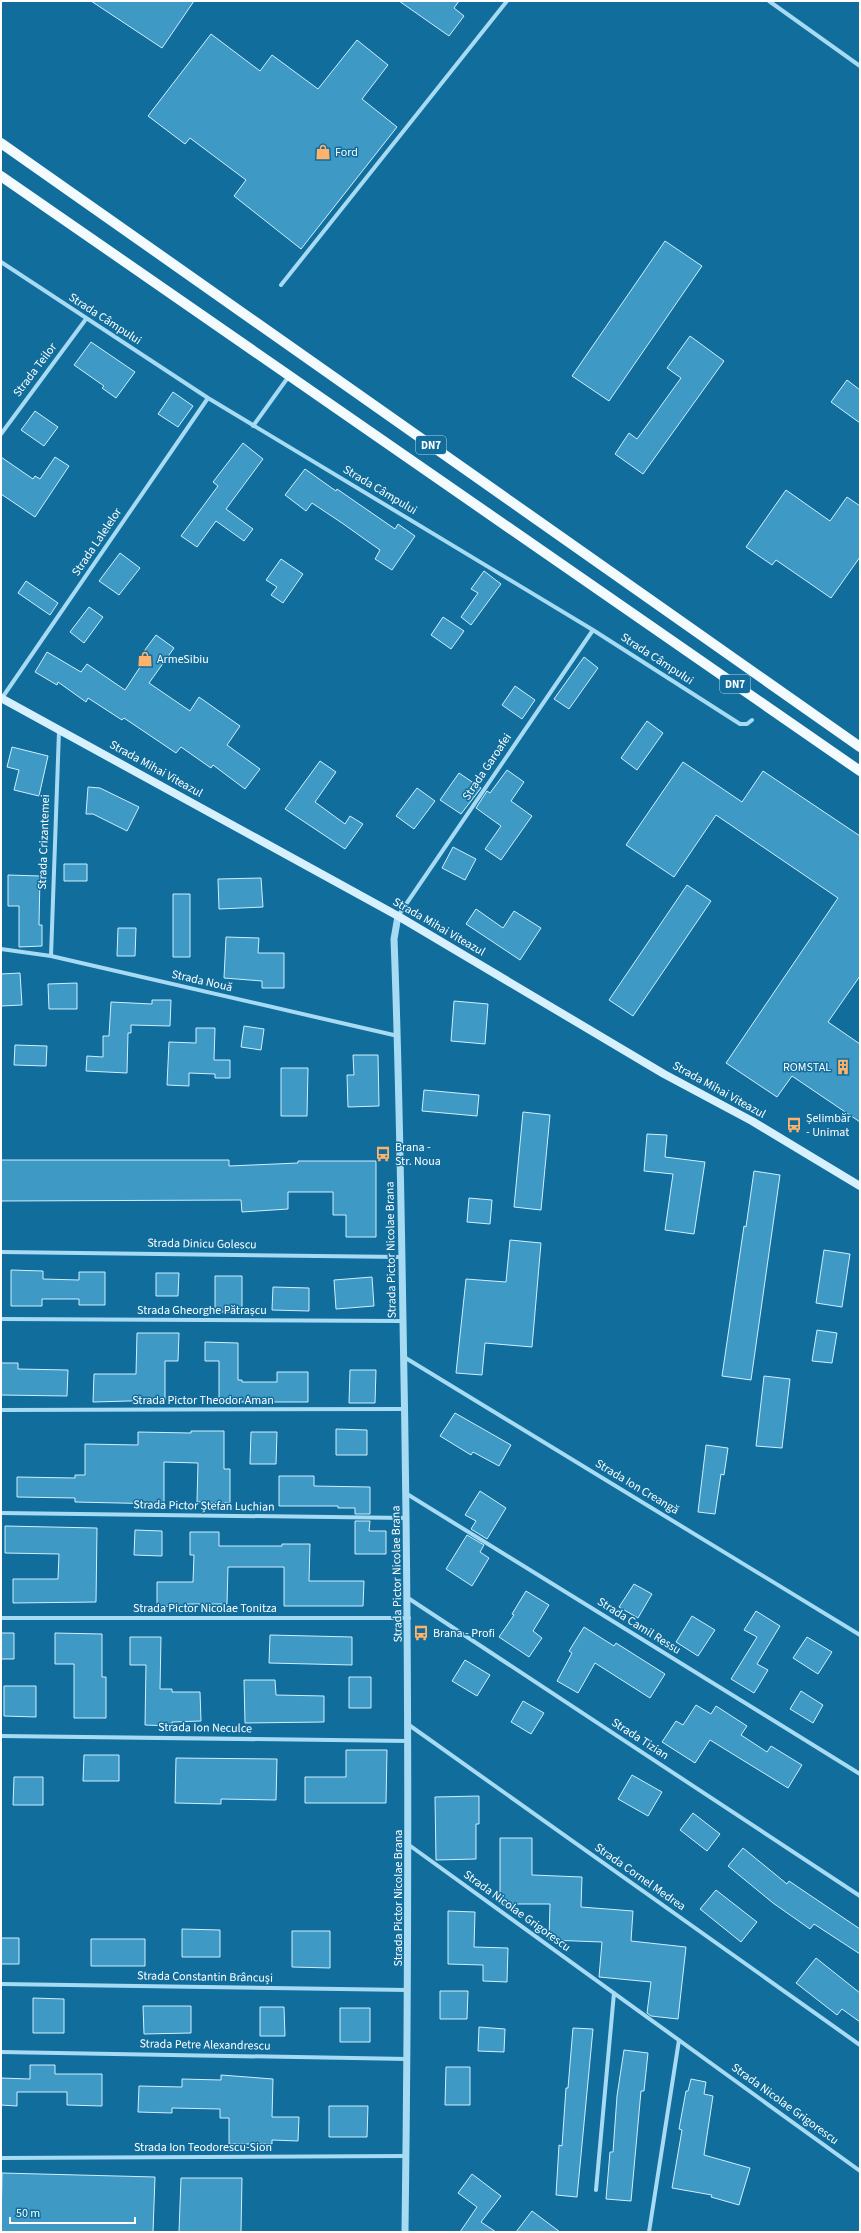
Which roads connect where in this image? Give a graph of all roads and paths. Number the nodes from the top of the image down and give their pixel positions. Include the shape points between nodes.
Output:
1 (507, 1) edge
2 (769, 1) edge
3 (860, 66) edge
4 (1, 144) edge
5 (1, 176) edge
6 (1, 262) edge
7 (281, 285) dead end
8 (86, 319) junction
9 (290, 375) junction
10 (208, 398) junction
11 (253, 426) junction
12 (1, 434) edge
13 (593, 630) junction
14 (2, 698) edge
15 (752, 720) dead end
16 (59, 729) junction
17 (860, 747) edge
18 (860, 770) edge
19 (398, 916) junction
20 (1, 949) edge
21 (51, 956) junction
22 (398, 1036) junction
23 (860, 1186) edge
24 (1, 1252) edge
25 (402, 1257) junction
26 (1, 1319) edge
27 (403, 1321) junction
28 (404, 1357) junction
29 (405, 1409) junction
30 (1, 1410) edge
31 (407, 1494) junction
32 (1, 1513) edge
33 (407, 1518) junction
34 (408, 1598) junction
35 (1, 1618) edge
36 (409, 1618) junction
37 (860, 1635) edge
38 (409, 1725) junction
39 (1, 1736) edge
40 (409, 1741) junction
41 (860, 1774) edge
42 (409, 1845) junction
43 (860, 1896) edge
44 (1, 1984) edge
45 (409, 1990) junction
46 (614, 1993) junction
47 (679, 2040) junction
48 (860, 2045) edge
49 (1, 2052) edge
50 (408, 2059) junction
51 (406, 2156) junction
52 (1, 2158) edge
53 (860, 2171) edge
54 (596, 2190) dead end
55 (405, 2232) edge
56 (649, 2232) edge

1 - 7 street
2 - 3 street
4 - 17 main road, DN7
5 - 9 main road, DN7
6 - 8 street, Strada Câmpului
8 - 10 street, Strada Câmpului
8 - 12 street, Strada Teilor
9 - 11 street
9 - 18 main road, DN7
10 - 11 street, Strada Câmpului
10 - 14 street, Strada Lalelelor
11 - 13 street, Strada Câmpului
13 - 15 street, Strada Câmpului via 740,724 747,724
13 - 19 street, Strada Garoafei
14 - 16 main road, Strada Mihai Viteazul
16 - 19 main road, Strada Mihai Viteazul
16 - 21 street, Strada Crizantemei
19 - 22 street, Strada Pictor Nicolae Brana via 394,939
19 - 23 main road, Strada Mihai Viteazul via 664,1074 752,1121
20 - 21 street, Strada Nouă
21 - 22 street, Strada Nouă
22 - 25 street, Strada Pictor Nicolae Brana
24 - 25 street, Strada Dinicu Golescu
25 - 27 street, Strada Pictor Nicolae Brana
26 - 27 street, Strada Gheorghe Pătrașcu
27 - 28 street, Strada Pictor Nicolae Brana
28 - 29 street, Strada Pictor Nicolae Brana
28 - 37 street, Strada Ion Creangă
29 - 30 street, Strada Pictor Theodor Aman
29 - 31 street, Strada Pictor Nicolae Brana
31 - 33 street, Strada Pictor Nicolae Brana
31 - 41 street, Strada Camil Ressu
32 - 33 street, Strada Pictor Ștefan Luchian
33 - 34 street, Strada Pictor Nicolae Brana
34 - 36 street, Strada Pictor Nicolae Brana
34 - 43 street, Strada Tizian
35 - 36 street, Strada Pictor Nicolae Tonitza
36 - 38 street, Strada Pictor Nicolae Brana
38 - 40 street, Strada Pictor Nicolae Brana
38 - 48 street, Strada Cornel Medrea
39 - 40 street, Strada Ion Neculce
40 - 42 street, Strada Pictor Nicolae Brana
42 - 45 street, Strada Pictor Nicolae Brana
42 - 46 street, Strada Nicolae Grigorescu
44 - 45 street, Strada Constantin Brâncuși
45 - 50 street, Strada Pictor Nicolae Brana
46 - 47 street, Strada Nicolae Grigorescu
46 - 54 street
47 - 53 street, Strada Nicolae Grigorescu
47 - 56 street
49 - 50 street, Strada Petre Alexandrescu
50 - 51 street, Strada Pictor Nicolae Brana
51 - 52 street, Strada Ion Teodorescu-Sion
51 - 55 street, Strada Pictor Nicolae Brana

